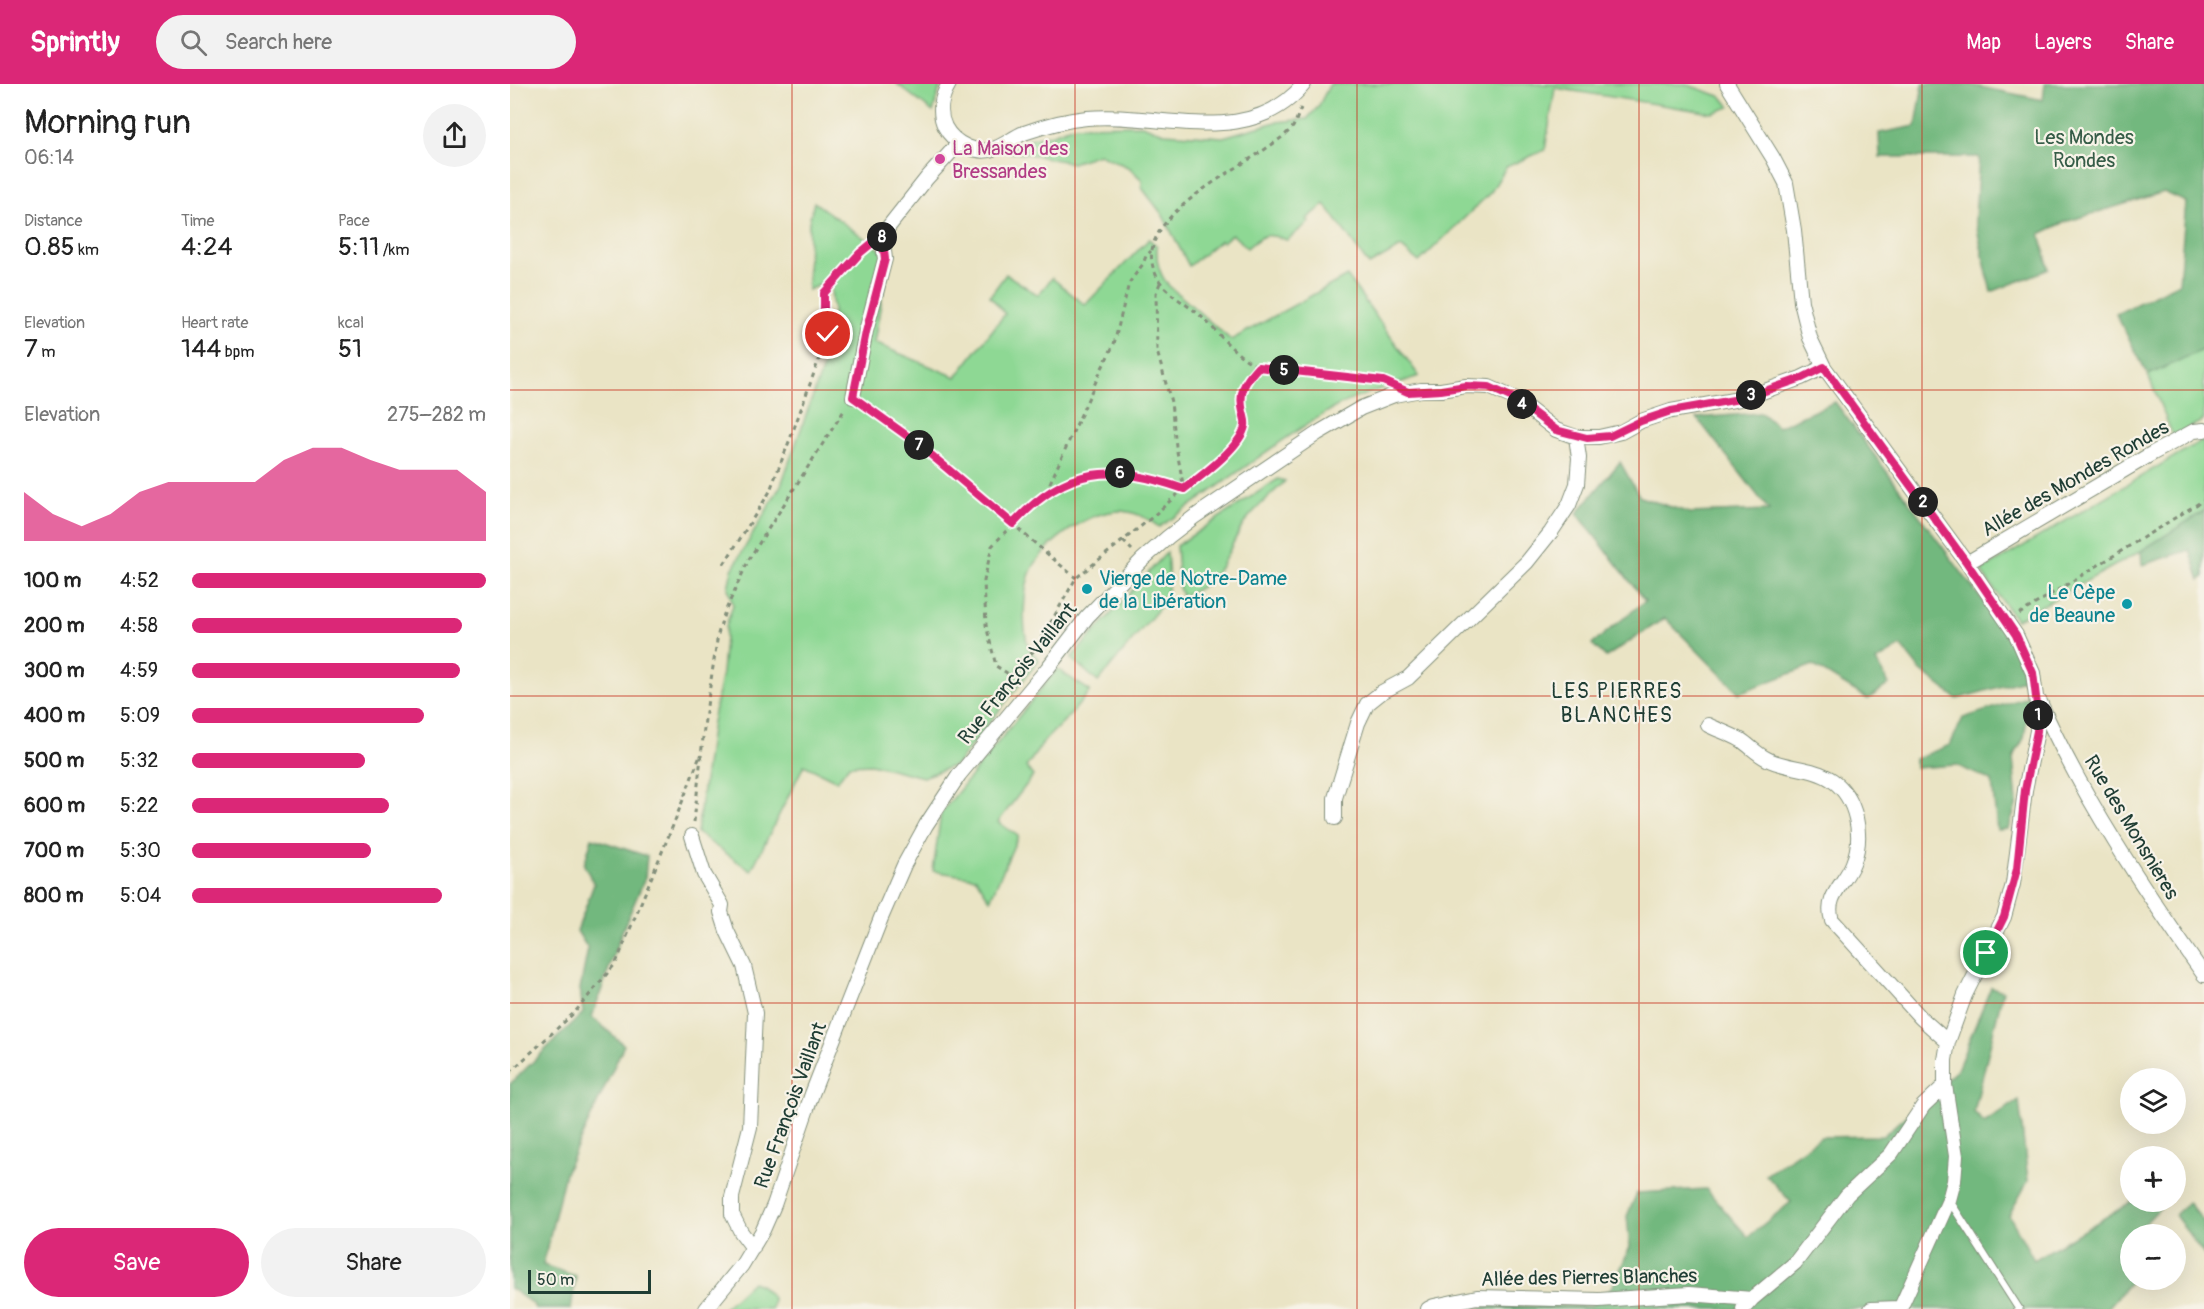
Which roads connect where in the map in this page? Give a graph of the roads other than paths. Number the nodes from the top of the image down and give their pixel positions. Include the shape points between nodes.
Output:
1 (950, 84) edge
2 (1727, 84) edge
3 (1303, 86) edge
4 (960, 143) junction
5 (1824, 367) junction
6 (853, 397) road end
7 (2204, 430) edge
8 (1576, 437) junction
9 (1967, 563) junction
10 (2036, 694) junction
11 (1708, 725) dead end
12 (1335, 818) dead end
13 (692, 836) road end
14 (2204, 975) edge
15 (1948, 1042) junction
16 (1945, 1085) junction
17 (1949, 1200) junction
18 (753, 1248) junction
19 (1747, 1304) edge
20 (1900, 1308) edge
21 (706, 1309) edge
22 (1428, 1309) edge
23 (1872, 1309) edge
24 (2019, 1309) edge

1 - 4 street via 942,98 942,117 950,135
2 - 5 street via 1785,183 1801,302 1810,338
3 - 4 street via 1271,111 1247,119 1195,124 1100,116 1048,125 995,149 975,150
4 - 6 street via 882,235 885,259
5 - 8 street, Rue François Vaillant via 1745,398 1671,411 1610,436
5 - 9 street
7 - 9 street, Allée des Mondes Rondes via 2194,431 2153,453
8 - 12 street via 1577,484 1551,532 1527,562 1408,678 1367,704 1335,798
8 - 18 street, Rue François Vaillant via 1547,425 1515,399 1489,387 1408,392 1377,401 1318,433 1194,517 1117,584 959,775 926,825 895,886 812,1094 774,1205
9 - 10 street via 2016,635 2033,673
10 - 14 street, Rue des Monsnieres via 2060,746 2122,852
10 - 15 street via 2037,731 2013,884 2004,917 1965,995
11 - 15 street via 1741,740 1767,759 1831,780 1841,790 1854,813 1858,836 1851,870 1830,900 1832,920 1921,1018
13 - 18 street via 744,966 755,1013 750,1127 732,1197 732,1214
15 - 16 street
16 - 17 street via 1956,1155
16 - 19 street, Allée des Pierres Blanches via 1923,1106 1891,1154 1846,1195 1795,1263
17 - 20 street
17 - 24 lane
18 - 21 street, Rue François Vaillant
19 - 22 street, Allée des Pierres Blanches via 1689,1294 1599,1300 1477,1297
20 - 23 street

